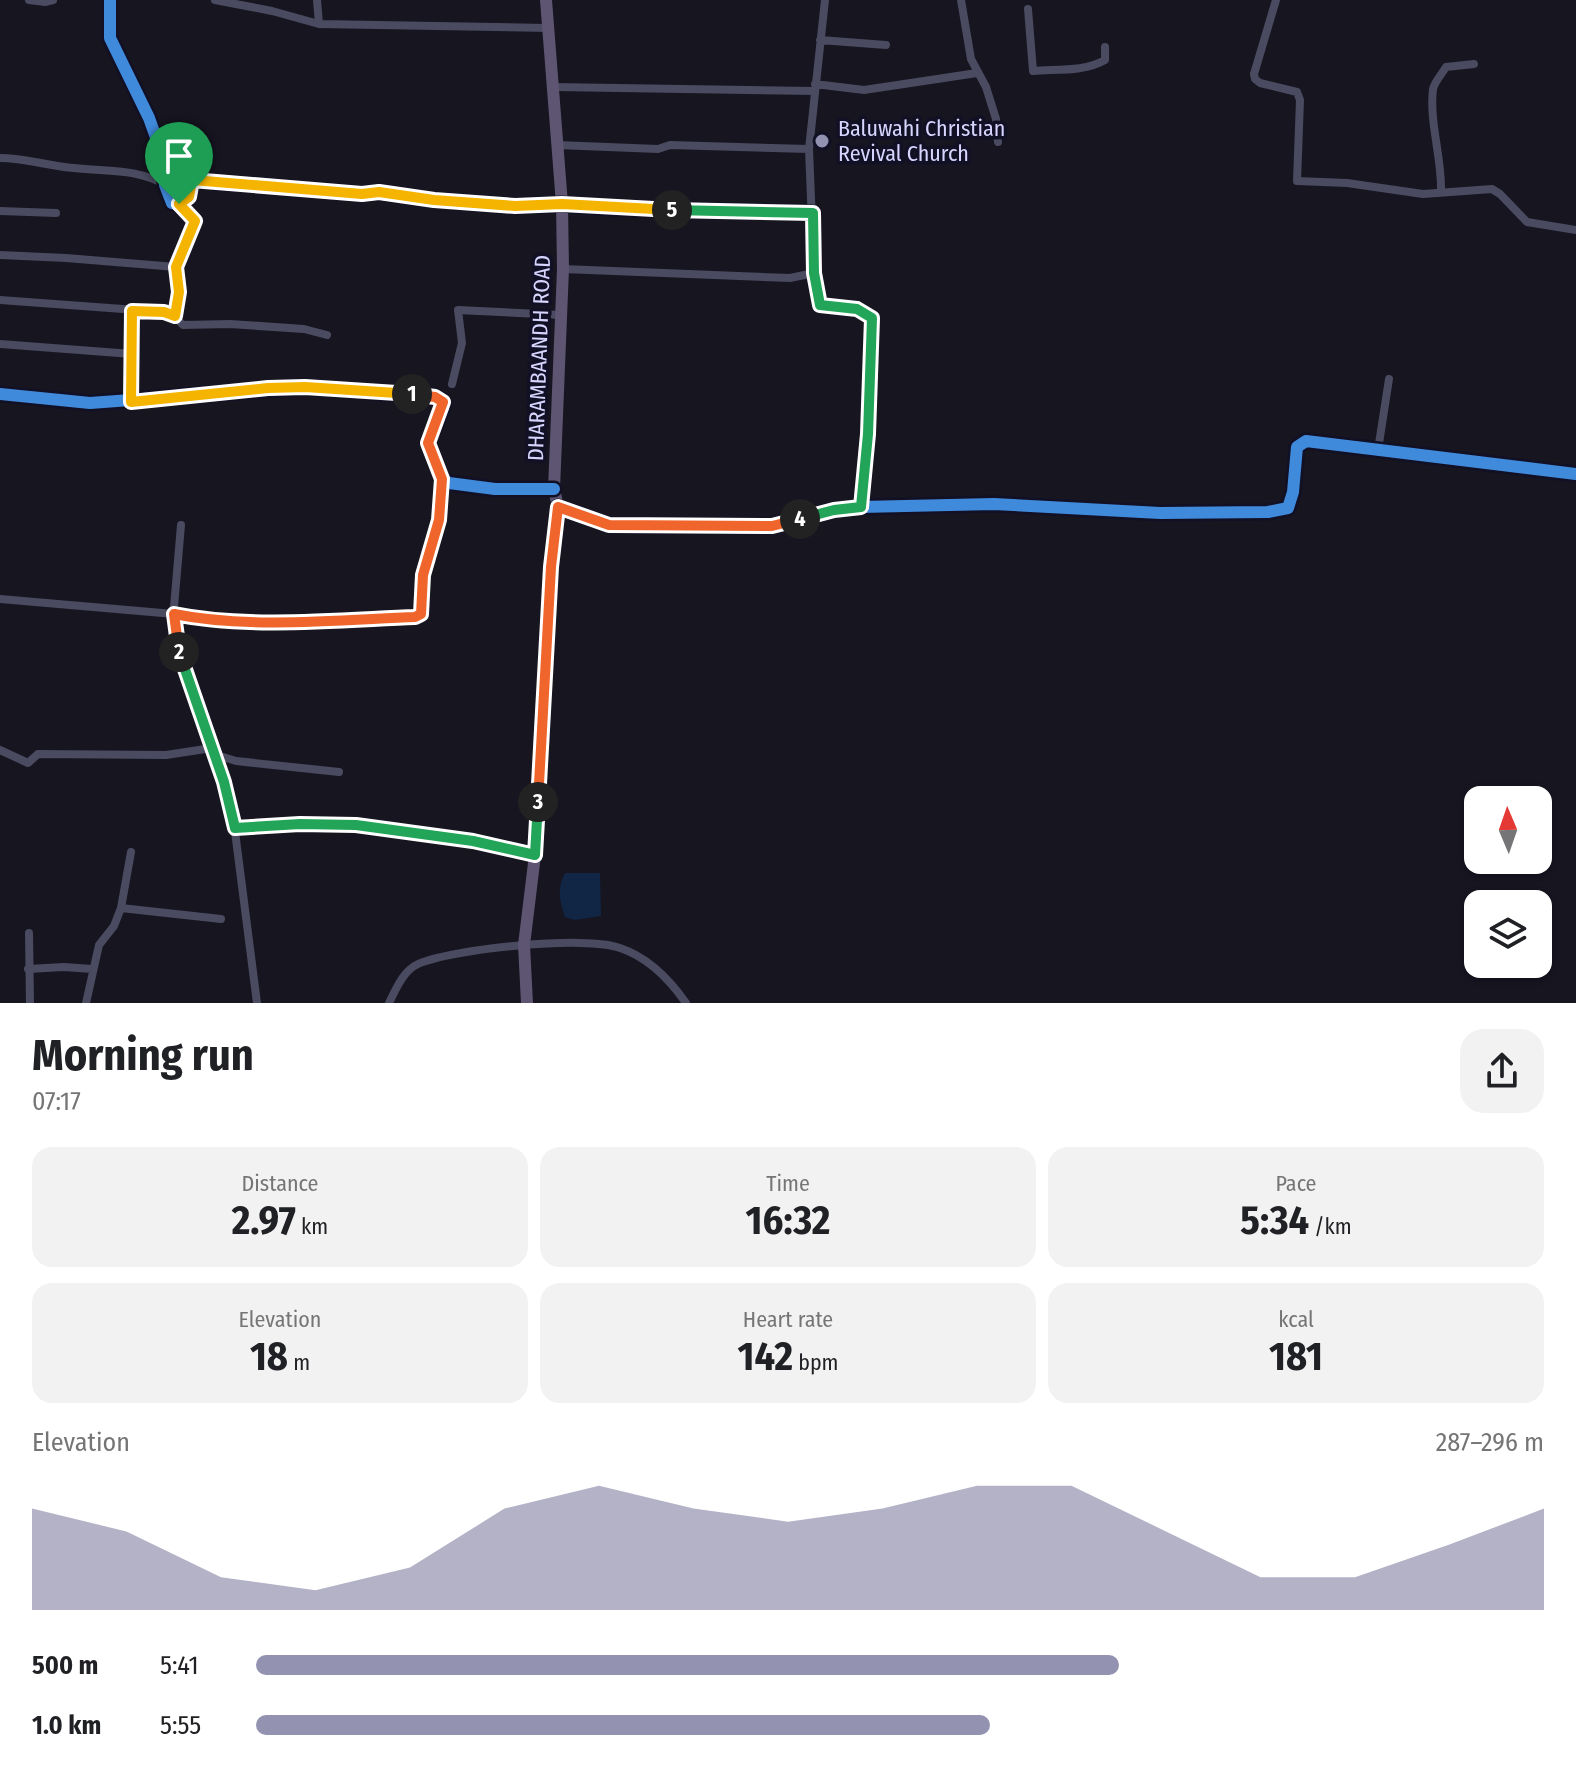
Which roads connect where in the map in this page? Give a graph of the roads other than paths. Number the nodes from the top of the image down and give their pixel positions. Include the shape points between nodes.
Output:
1 (29, 0) edge
2 (53, 0) edge
3 (110, 0) edge
4 (215, 0) edge
5 (317, 0) edge
6 (546, 0) edge
7 (825, 0) edge
8 (961, 0) edge
9 (1276, 0) edge
10 (1028, 9) dead end
11 (319, 24) junction
12 (549, 28) junction
13 (820, 40) junction
14 (886, 45) dead end
15 (1105, 47) dead end
16 (1474, 64) dead end
17 (977, 73) junction
18 (553, 87) junction
19 (815, 87) junction
20 (998, 142) dead end
21 (557, 145) junction
22 (809, 149) junction
23 (0, 158) edge
24 (165, 185) junction
25 (1441, 191) junction
26 (179, 204) junction
27 (562, 204) junction
28 (0, 211) edge
29 (56, 213) dead end
30 (813, 213) junction
31 (1576, 230) edge
32 (0, 255) edge
33 (176, 267) junction
34 (563, 269) junction
35 (814, 273) junction
36 (0, 300) edge
37 (132, 311) junction
38 (561, 315) junction
39 (175, 316) junction
40 (327, 335) dead end
41 (0, 344) edge
42 (132, 354) junction
43 (1389, 379) dead end
44 (452, 384) dead end
45 (0, 394) edge
46 (131, 402) junction
47 (1378, 450) junction
48 (1576, 474) edge
49 (442, 479) junction
50 (554, 489) junction
51 (558, 507) junction
52 (861, 507) junction
53 (181, 525) dead end
54 (0, 599) edge
55 (174, 614) junction
56 (212, 748) junction
57 (0, 750) edge
58 (339, 772) dead end
59 (235, 828) junction
60 (131, 852) dead end
61 (535, 855) junction
62 (121, 908) junction
63 (221, 919) dead end
64 (29, 933) dead end
65 (524, 945) junction
66 (28, 969) junction
67 (92, 969) junction
68 (30, 1003) edge
69 (86, 1003) edge
70 (257, 1003) edge
71 (389, 1003) edge
72 (527, 1003) edge
73 (686, 1003) edge

1 - 2 street
3 - 24 street via 110,38 149,118 163,157
4 - 11 street
5 - 11 street
6 - 12 main road, DHARAMBAANDH ROAD
7 - 13 street
8 - 17 street
9 - 25 street via 1254,74 1260,83 1297,92 1297,181 1423,194
10 - 15 street via 1033,71 1090,69 1105,60
11 - 12 street
12 - 18 main road, DHARAMBAANDH ROAD
13 - 14 street
13 - 19 street
16 - 25 street via 1446,67 1433,86
17 - 19 street via 864,90
17 - 20 street via 996,119
18 - 19 street
18 - 21 main road, DHARAMBAANDH ROAD
19 - 22 street
21 - 22 street
21 - 27 main road, DHARAMBAANDH ROAD
22 - 30 street
23 - 24 street via 120,171
24 - 26 street via 172,203
25 - 31 street via 1492,189 1527,222
26 - 27 street via 189,197 192,180 515,206
26 - 33 street via 195,221
27 - 30 street
27 - 34 main road, DHARAMBAANDH ROAD
28 - 29 street
30 - 35 street
32 - 33 street
33 - 39 street
34 - 35 street via 790,278
34 - 38 main road, DHARAMBAANDH ROAD
35 - 52 street via 820,305 857,309 872,318
36 - 37 street
37 - 39 street
37 - 42 street
38 - 44 street via 458,310 462,343
38 - 50 main road, DHARAMBAANDH ROAD
39 - 40 street via 183,325 304,329
41 - 42 street
42 - 46 street
43 - 47 street
45 - 46 street
46 - 49 street via 305,387 435,397 443,408 428,443
47 - 48 street
47 - 52 street via 1306,441 1297,447 1288,508 1268,512 1160,513 994,504
49 - 50 street via 495,489
49 - 55 street via 438,528 423,575 421,614 336,621 200,620
50 - 51 main road, DHARAMBAANDH ROAD
51 - 52 street via 609,525 772,526
51 - 61 main road, DHARAMBAANDH ROAD
53 - 55 street
54 - 55 street
55 - 56 street via 180,660
56 - 57 street via 166,755 38,754 28,763
56 - 58 street via 236,761
56 - 59 street
59 - 61 street via 356,825
59 - 70 street
60 - 62 street
61 - 65 main road, DHARAMBAANDH ROAD
62 - 63 street
62 - 67 street
64 - 66 street
65 - 71 street via 417,964 402,977
65 - 72 main road, DHARAMBAANDH ROAD
65 - 73 street via 619,947 655,968
66 - 67 street
66 - 68 street
67 - 69 street

